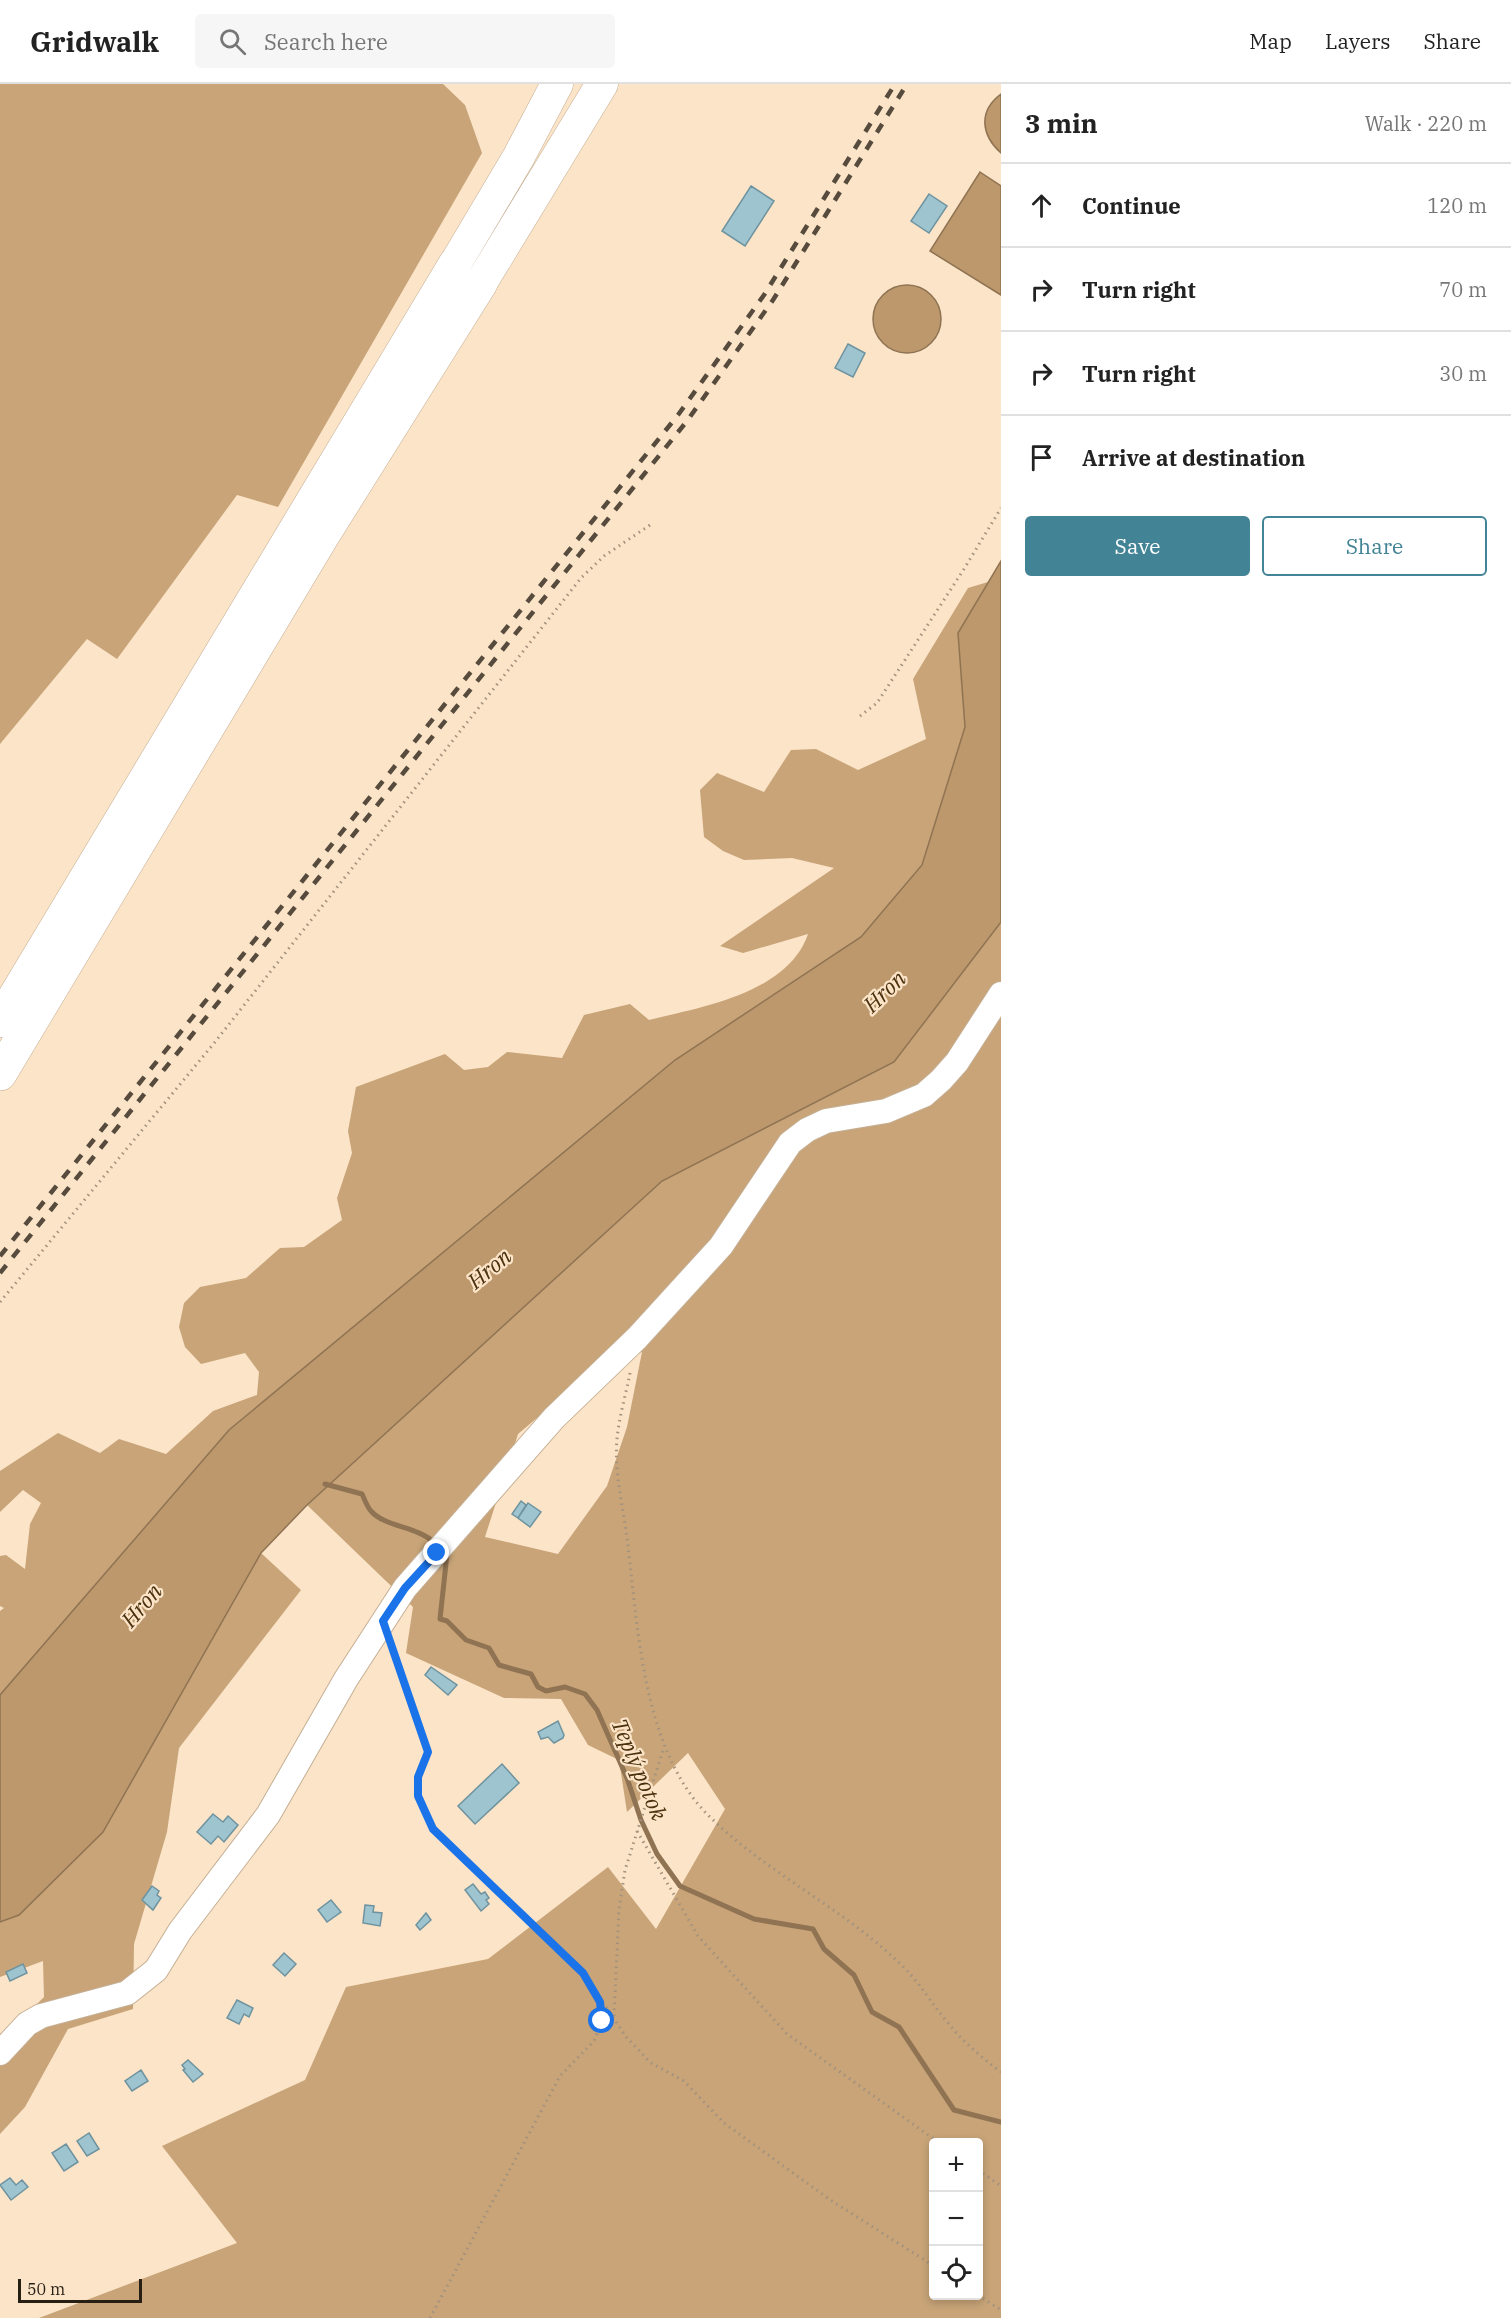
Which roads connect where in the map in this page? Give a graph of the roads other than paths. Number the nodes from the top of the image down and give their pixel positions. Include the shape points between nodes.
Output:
1 (557, 84) edge
2 (594, 87) edge
3 (518, 158) junction
4 (468, 273) junction
5 (1001, 994) edge
6 (0, 1022) edge
7 (0, 1074) edge
8 (0, 2054) edge

1 - 3 main road
2 - 3 main road
2 - 4 main road
3 - 4 main road
4 - 6 highway
4 - 7 highway via 322,537
5 - 8 street via 957,1062 924,1095 886,1111 826,1121 790,1143 721,1246 637,1338 554,1418 405,1588 346,1679 268,1815 180,1931 156,1970 127,1993 41,2016 27,2024

